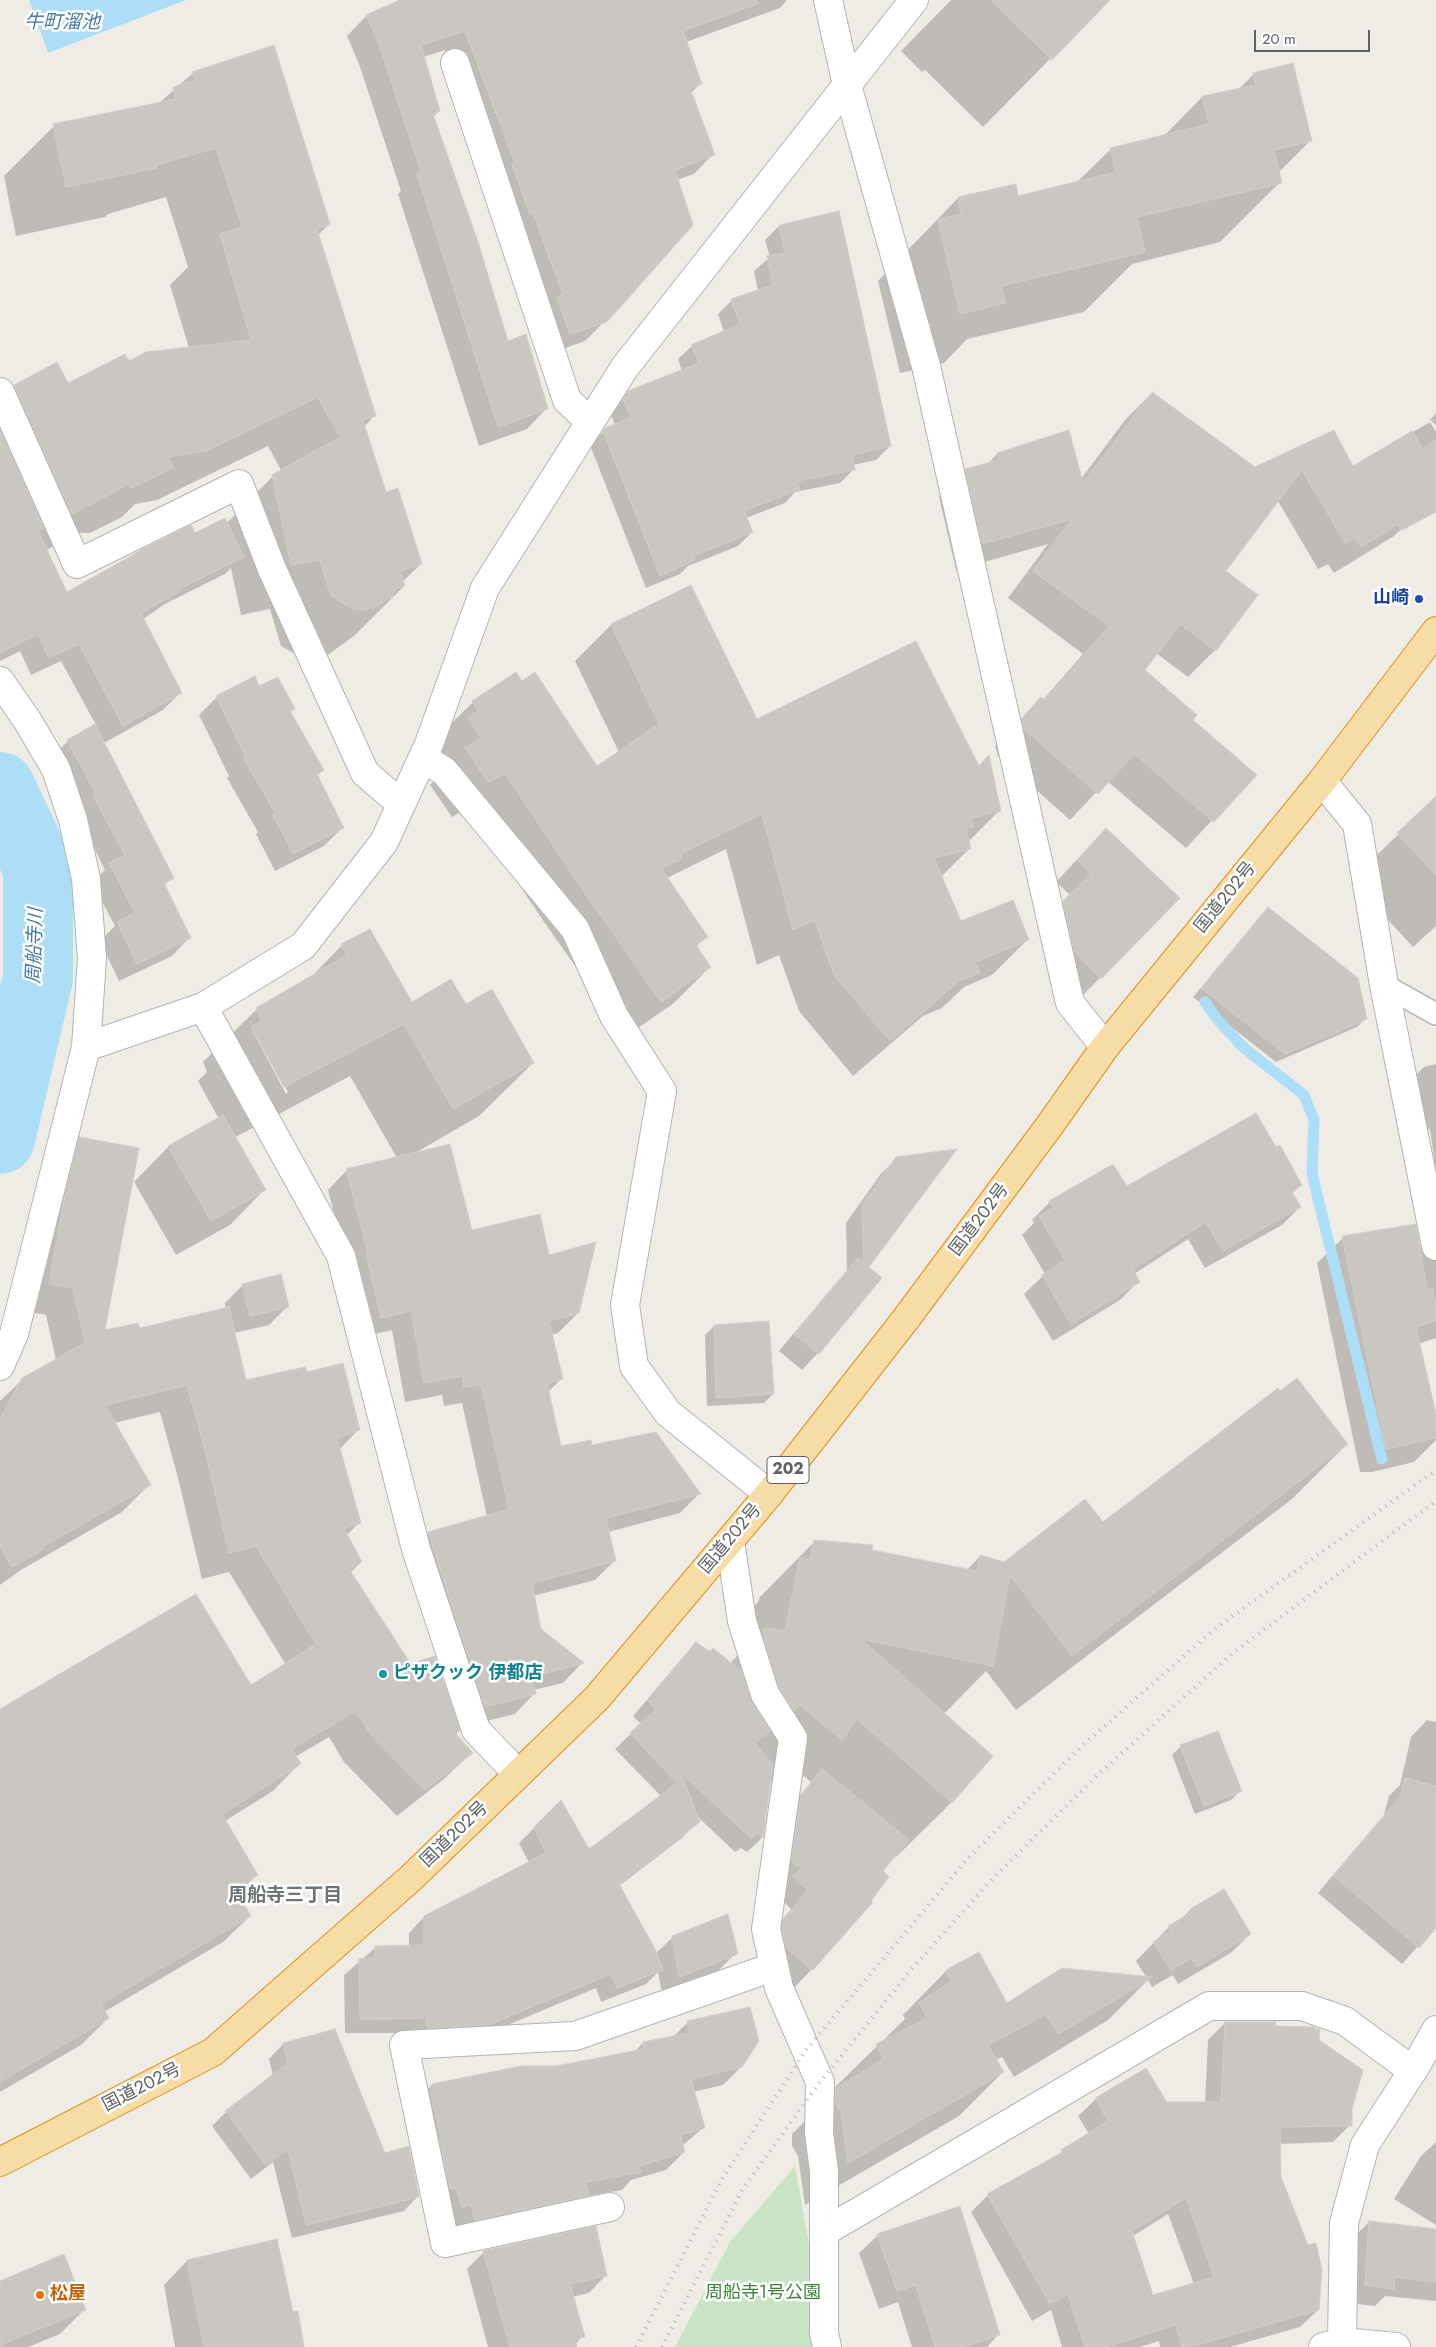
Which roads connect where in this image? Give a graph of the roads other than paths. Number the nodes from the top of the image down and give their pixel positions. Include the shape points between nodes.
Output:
1 (828, 0) edge
2 (914, 0) edge
3 (455, 63) dead end
4 (847, 85) junction
5 (0, 392) edge
6 (590, 422) junction
7 (1436, 631) edge
8 (0, 681) edge
9 (422, 758) junction
10 (1322, 781) junction
11 (401, 804) junction
12 (1384, 985) junction
13 (203, 1007) junction
14 (1436, 1014) edge
15 (86, 1047) junction
16 (1105, 1047) junction
17 (1436, 1246) edge
18 (0, 1366) edge
19 (769, 1494) junction
20 (730, 1541) junction
21 (518, 1774) junction
22 (773, 1967) junction
23 (1436, 2030) edge
24 (1413, 2070) junction
25 (0, 2162) edge
26 (610, 2207) dead end
27 (824, 2232) junction
28 (1333, 2344) edge
29 (827, 2347) edge
30 (1396, 2347) edge

1 - 4 street
2 - 4 street
3 - 6 street via 567,400
4 - 6 street via 625,367
4 - 16 street via 926,366 1070,1003
5 - 11 street via 77,564 239,484 272,569 365,773
6 - 9 street via 485,588
7 - 10 highway, 国道202号 / 202
8 - 15 street via 56,769 73,820 86,879 92,958
9 - 11 street
9 - 19 street via 444,771 575,929 614,1016 662,1091 625,1305 634,1366 668,1412
10 - 12 street via 1357,824
10 - 16 highway, 国道202号 / 202
11 - 13 street via 384,842 303,946
12 - 14 lane
12 - 17 street
13 - 15 street
13 - 21 street via 341,1256 416,1549 476,1730
15 - 18 street via 14,1334
16 - 19 highway, 国道202号 / 202 via 905,1320
19 - 20 highway, 国道202号 / 202
20 - 21 highway, 国道202号 / 202 via 596,1698
20 - 22 street via 742,1621 765,1694 793,1738 766,1929
21 - 25 highway, 国道202号 / 202 via 411,1878 213,2052
22 - 26 street via 575,2036 404,2045 445,2244
22 - 27 street via 820,2082
23 - 24 street
24 - 27 street via 1345,2021 1302,2006 1209,2006
24 - 28 street via 1365,2145 1344,2223
27 - 29 street via 824,2333
28 - 30 street

